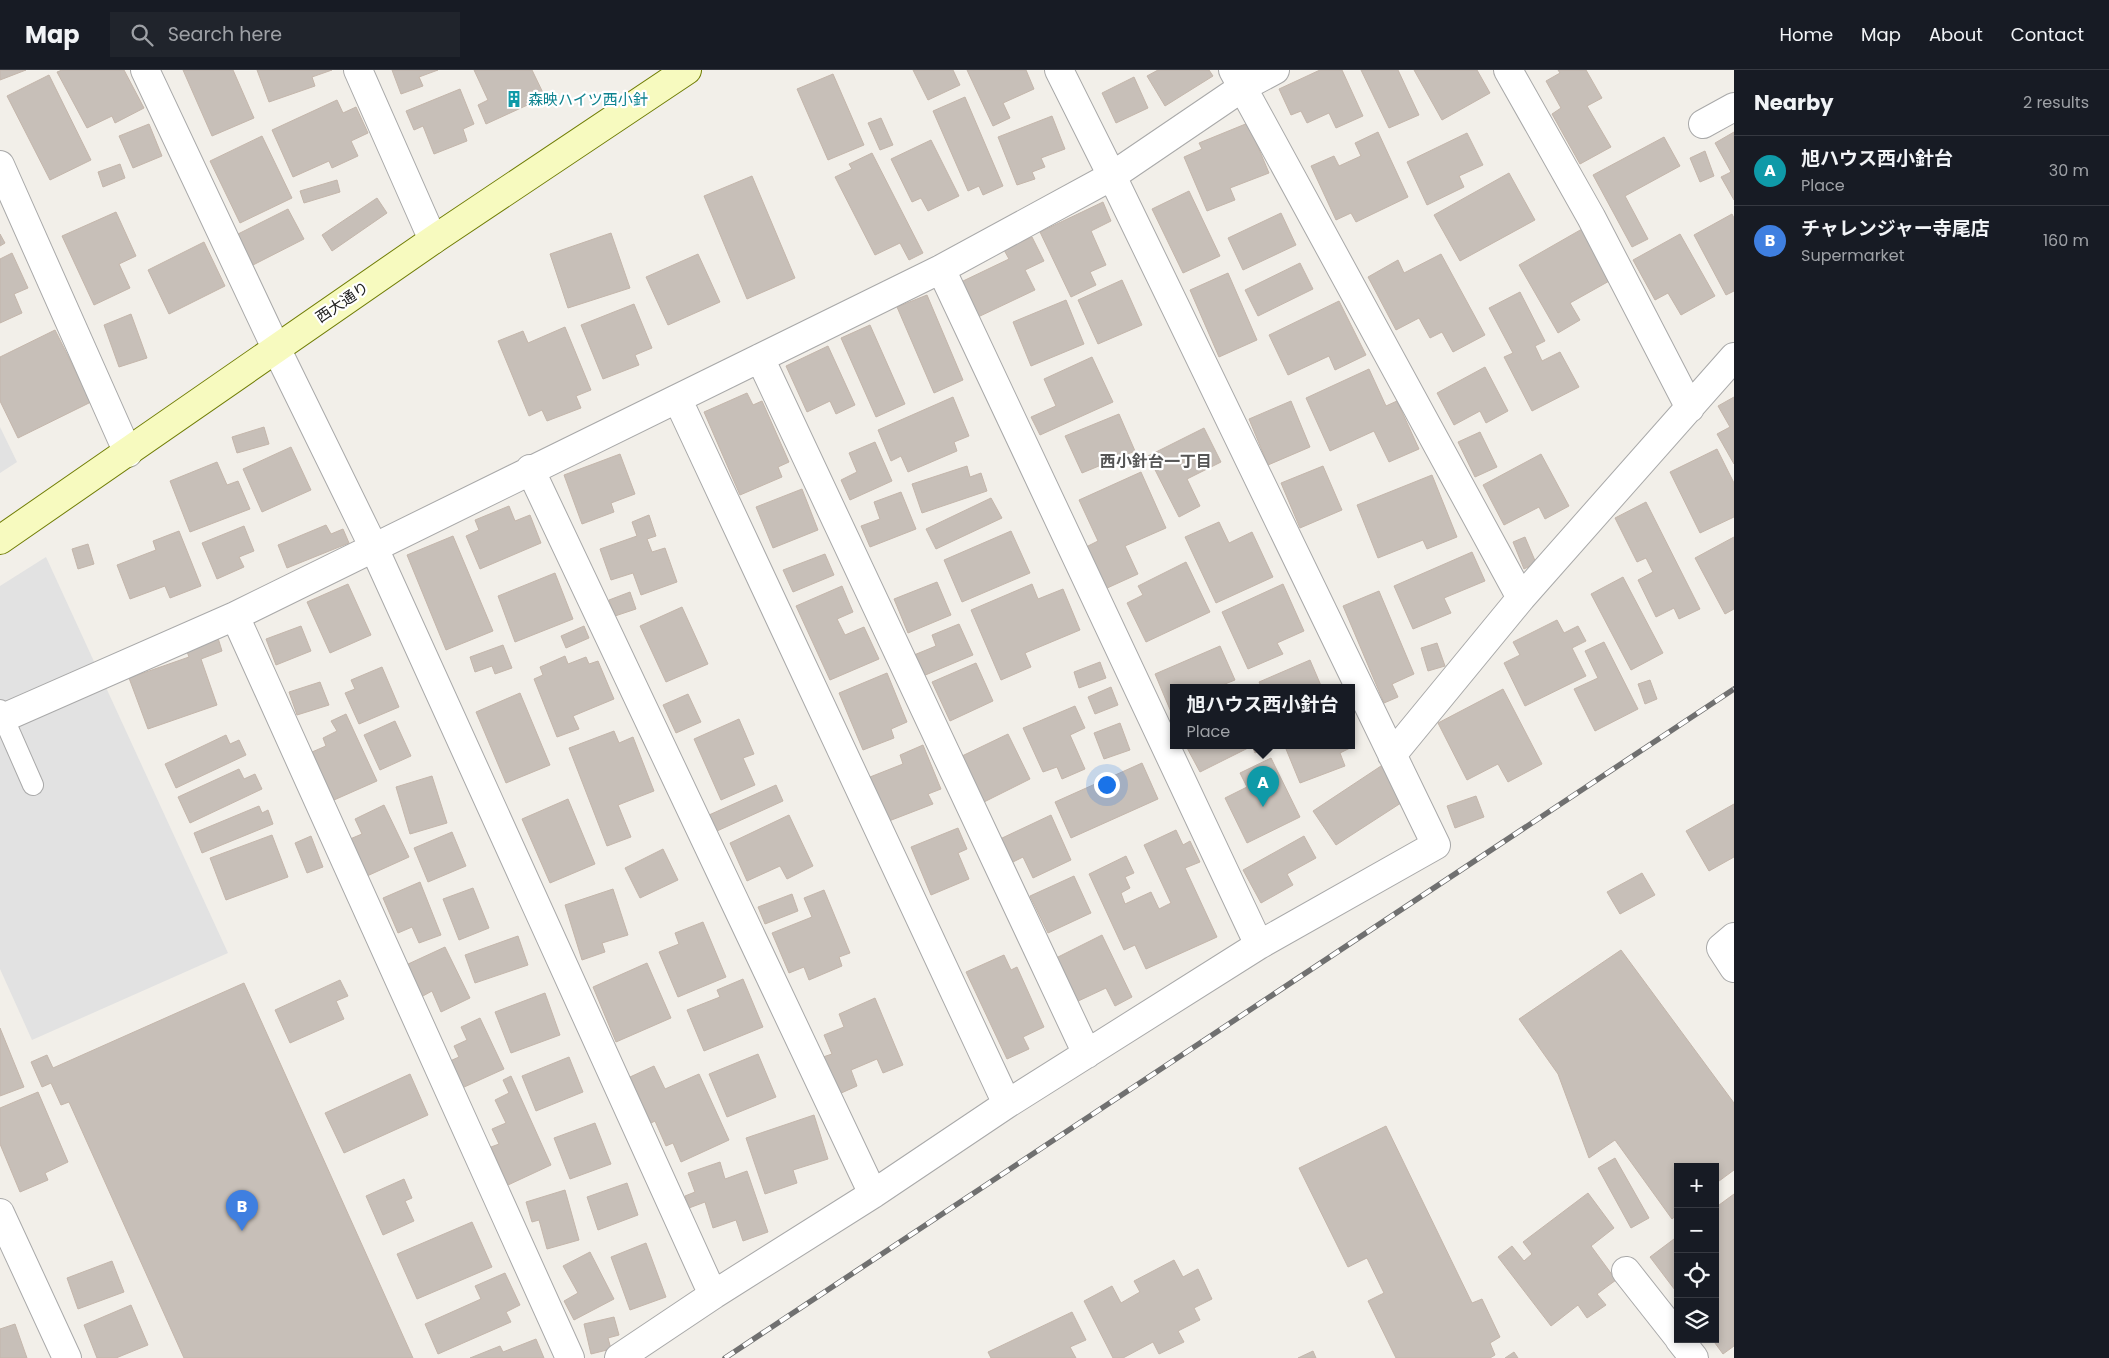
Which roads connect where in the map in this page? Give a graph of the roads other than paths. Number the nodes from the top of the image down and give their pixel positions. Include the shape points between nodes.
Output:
1 (145, 70) edge
2 (358, 70) edge
3 (687, 70) edge
4 (1059, 70) edge
5 (1275, 70) edge
6 (1508, 70) edge
7 (1238, 79) edge
8 (1734, 106) edge
9 (1703, 124) dead end
10 (0, 165) edge
11 (1112, 176) junction
12 (433, 240) junction
13 (941, 269) junction
14 (276, 348) junction
15 (1734, 357) edge
16 (760, 358) junction
17 (678, 400) junction
18 (1690, 408) junction
19 (128, 453) junction
20 (530, 469) junction
21 (0, 540) edge
22 (374, 548) junction
23 (1521, 598) junction
24 (235, 616) junction
25 (2, 714) edge
26 (1392, 755) junction
27 (33, 785) dead end
28 (1734, 937) edge
29 (1259, 945) junction
30 (1734, 968) edge
31 (1086, 1054) junction
32 (1006, 1104) junction
33 (873, 1194) junction
34 (0, 1213) edge
35 (1626, 1271) dead end
36 (713, 1294) junction
37 (1674, 1332) edge
38 (1683, 1343) edge
39 (67, 1358) edge
40 (570, 1358) edge
41 (619, 1358) edge
42 (1694, 1358) edge

1 - 14 street
2 - 12 street
3 - 12 street, 西大通り
4 - 11 street
5 - 7 street
6 - 18 street via 1591,217
7 - 11 street
7 - 23 street
8 - 9 street
10 - 19 street
11 - 13 street
11 - 26 street
12 - 14 street, 西大通り
13 - 16 street
13 - 29 street
14 - 19 street, 西大通り
14 - 22 street
15 - 18 street
16 - 17 street
16 - 31 street
17 - 20 street
17 - 32 street
18 - 23 street
19 - 21 street, 西大通り
20 - 22 street
20 - 33 street
22 - 24 street
22 - 36 street
23 - 26 street
24 - 25 street
24 - 40 street
25 - 27 lane
26 - 29 street via 1436,845
28 - 30 street via 1721,948
29 - 31 street
31 - 32 street
32 - 33 street
33 - 36 street
34 - 39 street
35 - 37 street
36 - 41 street
38 - 42 street

